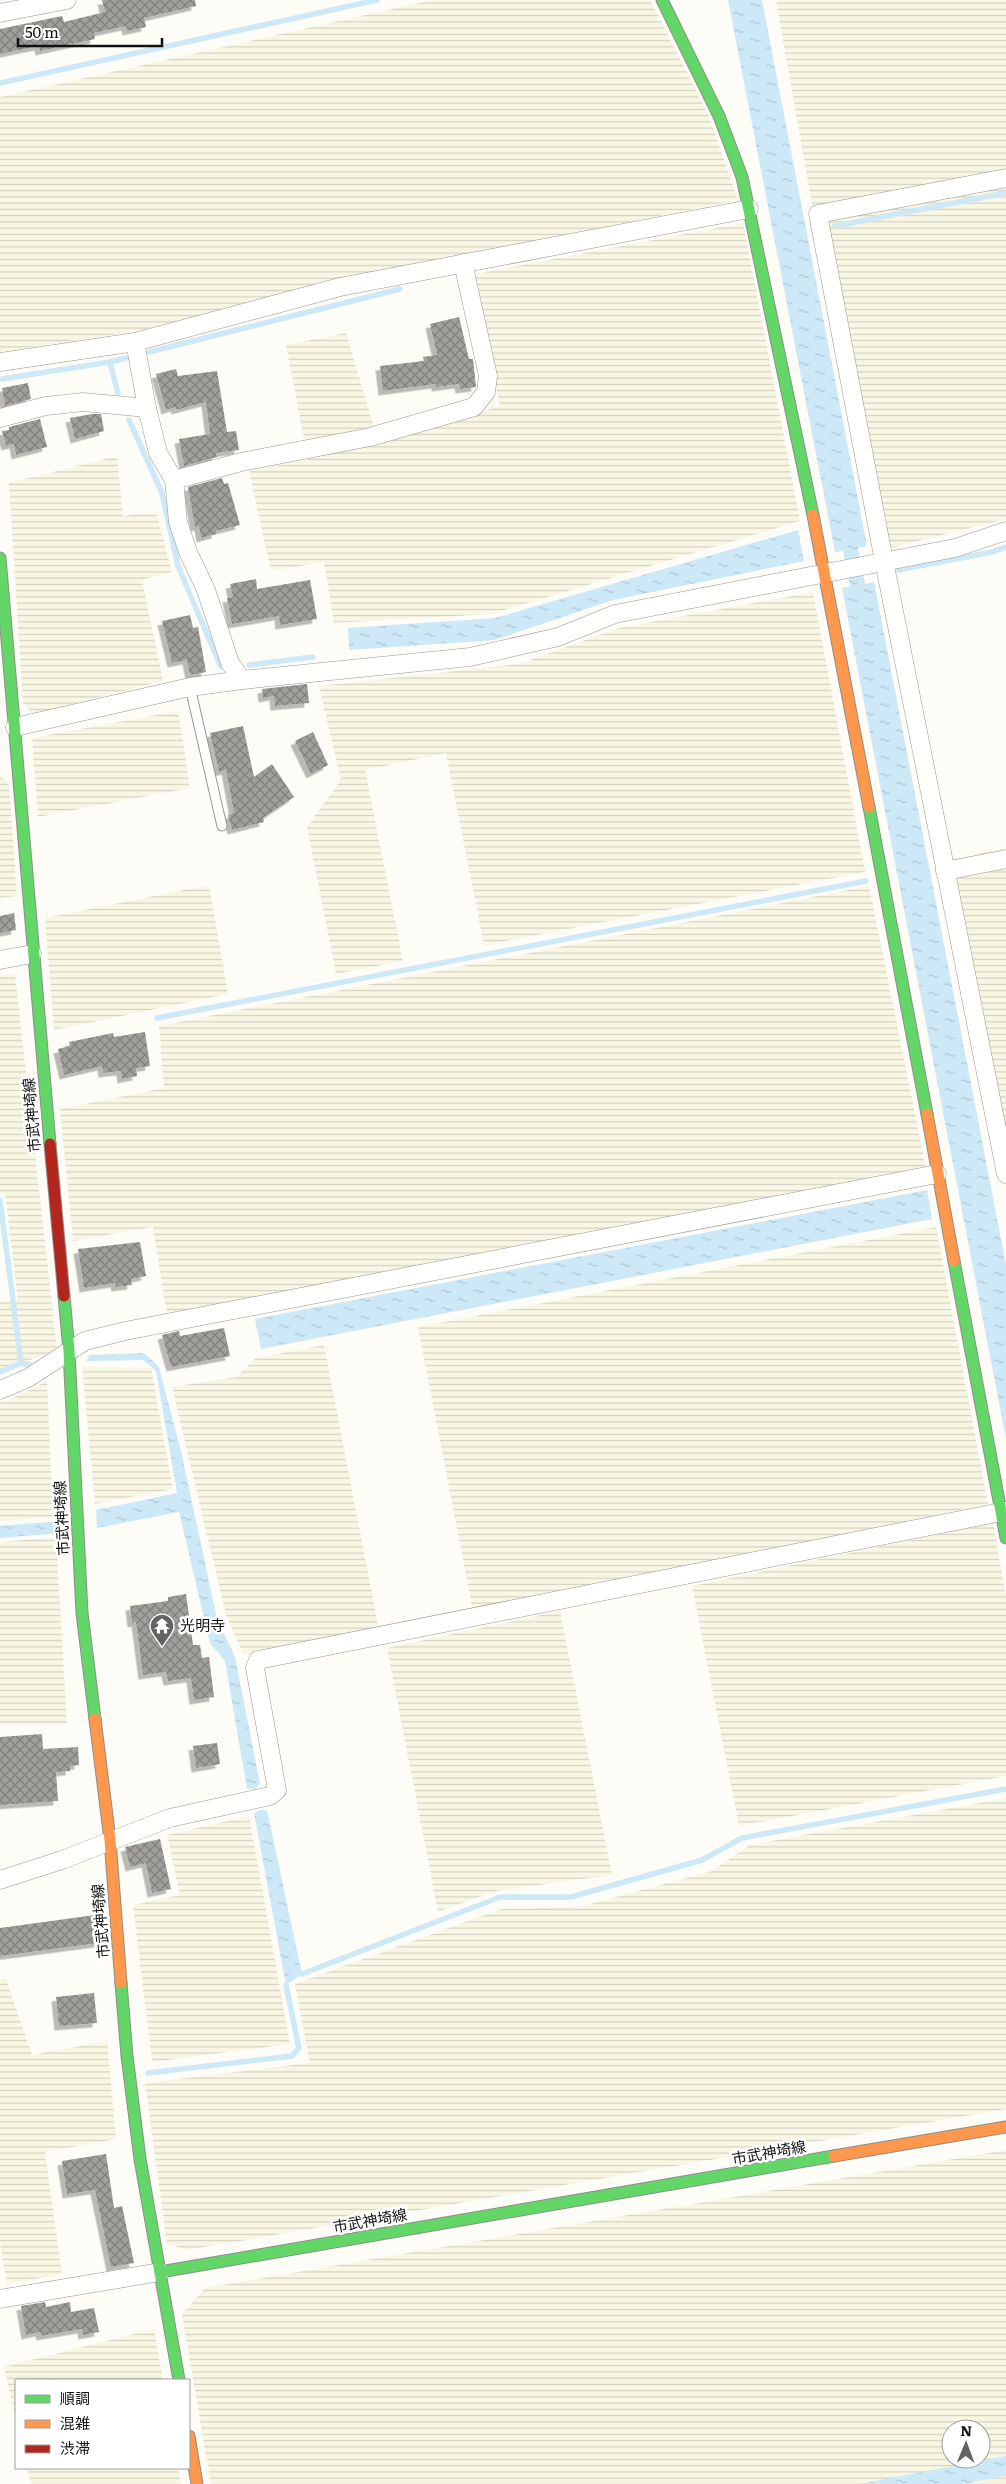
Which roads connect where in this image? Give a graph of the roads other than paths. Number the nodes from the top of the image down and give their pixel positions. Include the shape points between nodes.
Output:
1 (67, 0) edge
2 (662, 0) edge
3 (0, 13) edge
4 (1006, 178) edge
5 (749, 209) junction
6 (463, 263) junction
7 (135, 342) junction
8 (0, 362) edge
9 (147, 408) junction
10 (0, 418) edge
11 (174, 480) junction
12 (1006, 531) edge
13 (0, 558) edge
14 (884, 561) junction
15 (825, 572) junction
16 (242, 680) junction
17 (190, 687) junction
18 (8, 729) edge
19 (222, 826) dead end
20 (1006, 859) edge
21 (946, 870) junction
22 (32, 954) junction
23 (0, 960) edge
24 (937, 1174) junction
25 (1006, 1174) edge
26 (69, 1351) junction
27 (0, 1390) edge
28 (1004, 1511) edge
29 (1006, 1538) edge
30 (110, 1840) junction
31 (0, 1880) edge
32 (1006, 2128) edge
33 (160, 2272) junction
34 (0, 2299) edge
35 (179, 2379) edge
36 (190, 2442) edge
37 (197, 2484) edge

1 - 3 street
2 - 5 main road via 719,116 742,177
4 - 14 street via 818,214
5 - 6 street
5 - 15 main road
6 - 7 street via 340,287
6 - 11 street via 488,376 486,392 474,407 370,437 241,462
7 - 8 street
7 - 9 street
9 - 10 street via 83,402 46,406
9 - 11 street via 158,453
11 - 16 street via 178,522 188,552 206,590 230,663
12 - 14 street via 955,548
13 - 18 main road, 市武神埼線
14 - 15 street
14 - 21 street
15 - 16 street via 615,614 558,637 470,657
15 - 24 main road
16 - 17 street
17 - 18 street
17 - 19 lane
18 - 22 main road, 市武神埼線
20 - 21 street
21 - 25 street
22 - 23 street
22 - 26 main road, 市武神埼線
24 - 26 street via 125,1331 85,1341
24 - 28 main road
26 - 27 street via 28,1378
26 - 30 main road, 市武神埼線 via 82,1613
28 - 29 main road
28 - 30 street via 258,1660 255,1668 277,1790 270,1796 170,1818
30 - 31 street
30 - 33 main road, 市武神埼線 via 127,2056 140,2159
32 - 33 main road, 市武神埼線
33 - 34 street
33 - 35 main road
36 - 37 main road

